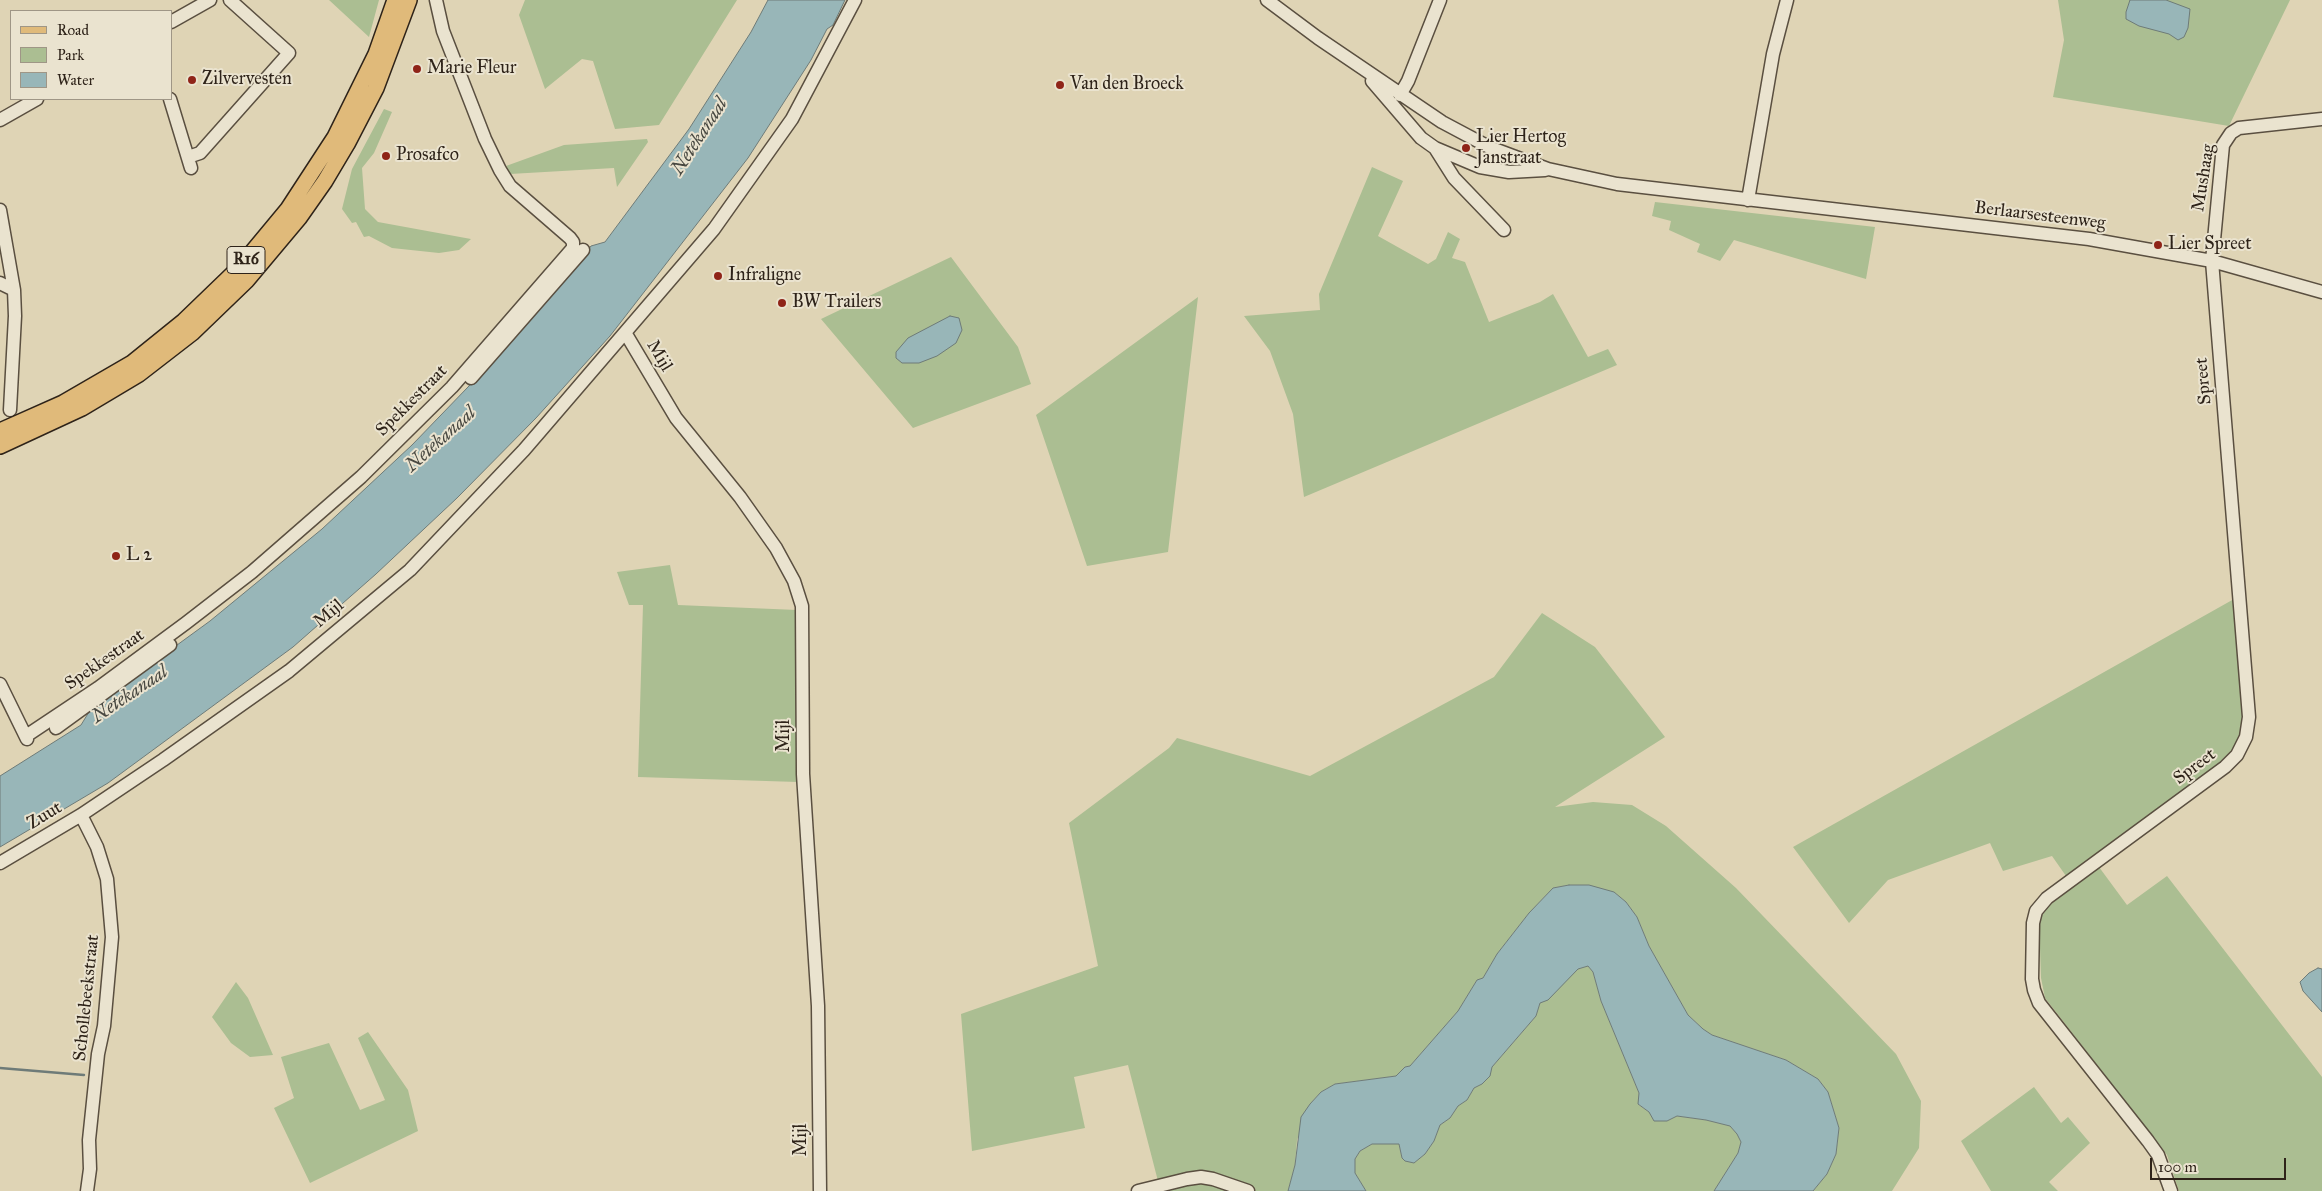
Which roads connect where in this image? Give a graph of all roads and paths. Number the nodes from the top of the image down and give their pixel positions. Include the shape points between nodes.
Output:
1 (210, 0) edge
2 (230, 0) edge
3 (395, 0) edge
4 (409, 0) edge
5 (436, 0) edge
6 (855, 0) edge
7 (1267, 0) edge
8 (1440, 0) edge
9 (1787, 0) edge
10 (172, 21) edge
11 (1358, 66) junction
12 (1400, 95) junction
13 (35, 100) edge
14 (170, 100) edge
15 (2322, 119) edge
16 (0, 120) edge
17 (1435, 148) junction
18 (1548, 169) junction
19 (1748, 200) junction
20 (0, 210) edge
21 (1504, 230) dead end
22 (583, 250) dead end
23 (2212, 261) junction
24 (0, 283) edge
25 (14, 290) junction
26 (2322, 292) edge
27 (626, 334) junction
28 (10, 410) dead end
29 (0, 431) edge
30 (0, 446) edge
31 (0, 684) edge
32 (56, 728) dead end
33 (81, 815) junction
34 (0, 862) edge
35 (87, 1191) edge
36 (820, 1191) edge
37 (1138, 1191) edge
38 (1248, 1191) edge
39 (2170, 1191) edge

1 - 10 street
2 - 14 street via 289,53 189,163
3 - 29 main road, R16 via 376,54 335,137 288,209 239,268 184,321 132,363 63,403
4 - 30 main road, R16 via 376,88 356,129 313,199 247,280 192,333 139,374 82,408
5 - 31 street, Spekkestraat via 443,31 500,170 510,186 570,238 573,248 458,380 361,477 252,572 186,623 26,737
6 - 27 street, Mijl via 792,119 714,229
7 - 11 street, Berlaarsesteenweg
8 - 12 street
9 - 19 street via 1773,54
11 - 12 street, Berlaarsesteenweg
11 - 17 street, Berlaarsesteenweg via 1421,138
12 - 18 street, Berlaarsesteenweg via 1463,134
13 - 16 street
15 - 23 street, Mushaag via 2239,128 2231,133 2223,145
17 - 18 street, Berlaarsesteenweg via 1480,167 1510,172 1542,172
17 - 21 street, Berlaarsesteenweg via 1454,178
18 - 19 street, Berlaarsesteenweg via 1617,184
19 - 23 street, Berlaarsesteenweg via 2089,239
20 - 25 street
22 - 32 street via 461,388 326,519 226,603
23 - 26 street, Berlaarsesteenweg
23 - 39 street, Spreet via 2249,717 2246,737 2237,755 2225,767 2047,898 2036,911 2033,923 2032,979 2039,1003 2158,1155
24 - 25 street
25 - 28 street
27 - 33 street, Mijl via 524,450 410,570 289,671
27 - 36 street, Mijl via 676,418 776,548 794,581 802,606 803,774 818,1006
33 - 34 street, Zuut
33 - 35 street, Schollebeekstraat via 97,847 107,879 112,937 91,1121
37 - 38 street via 1187,1178 1213,1179

